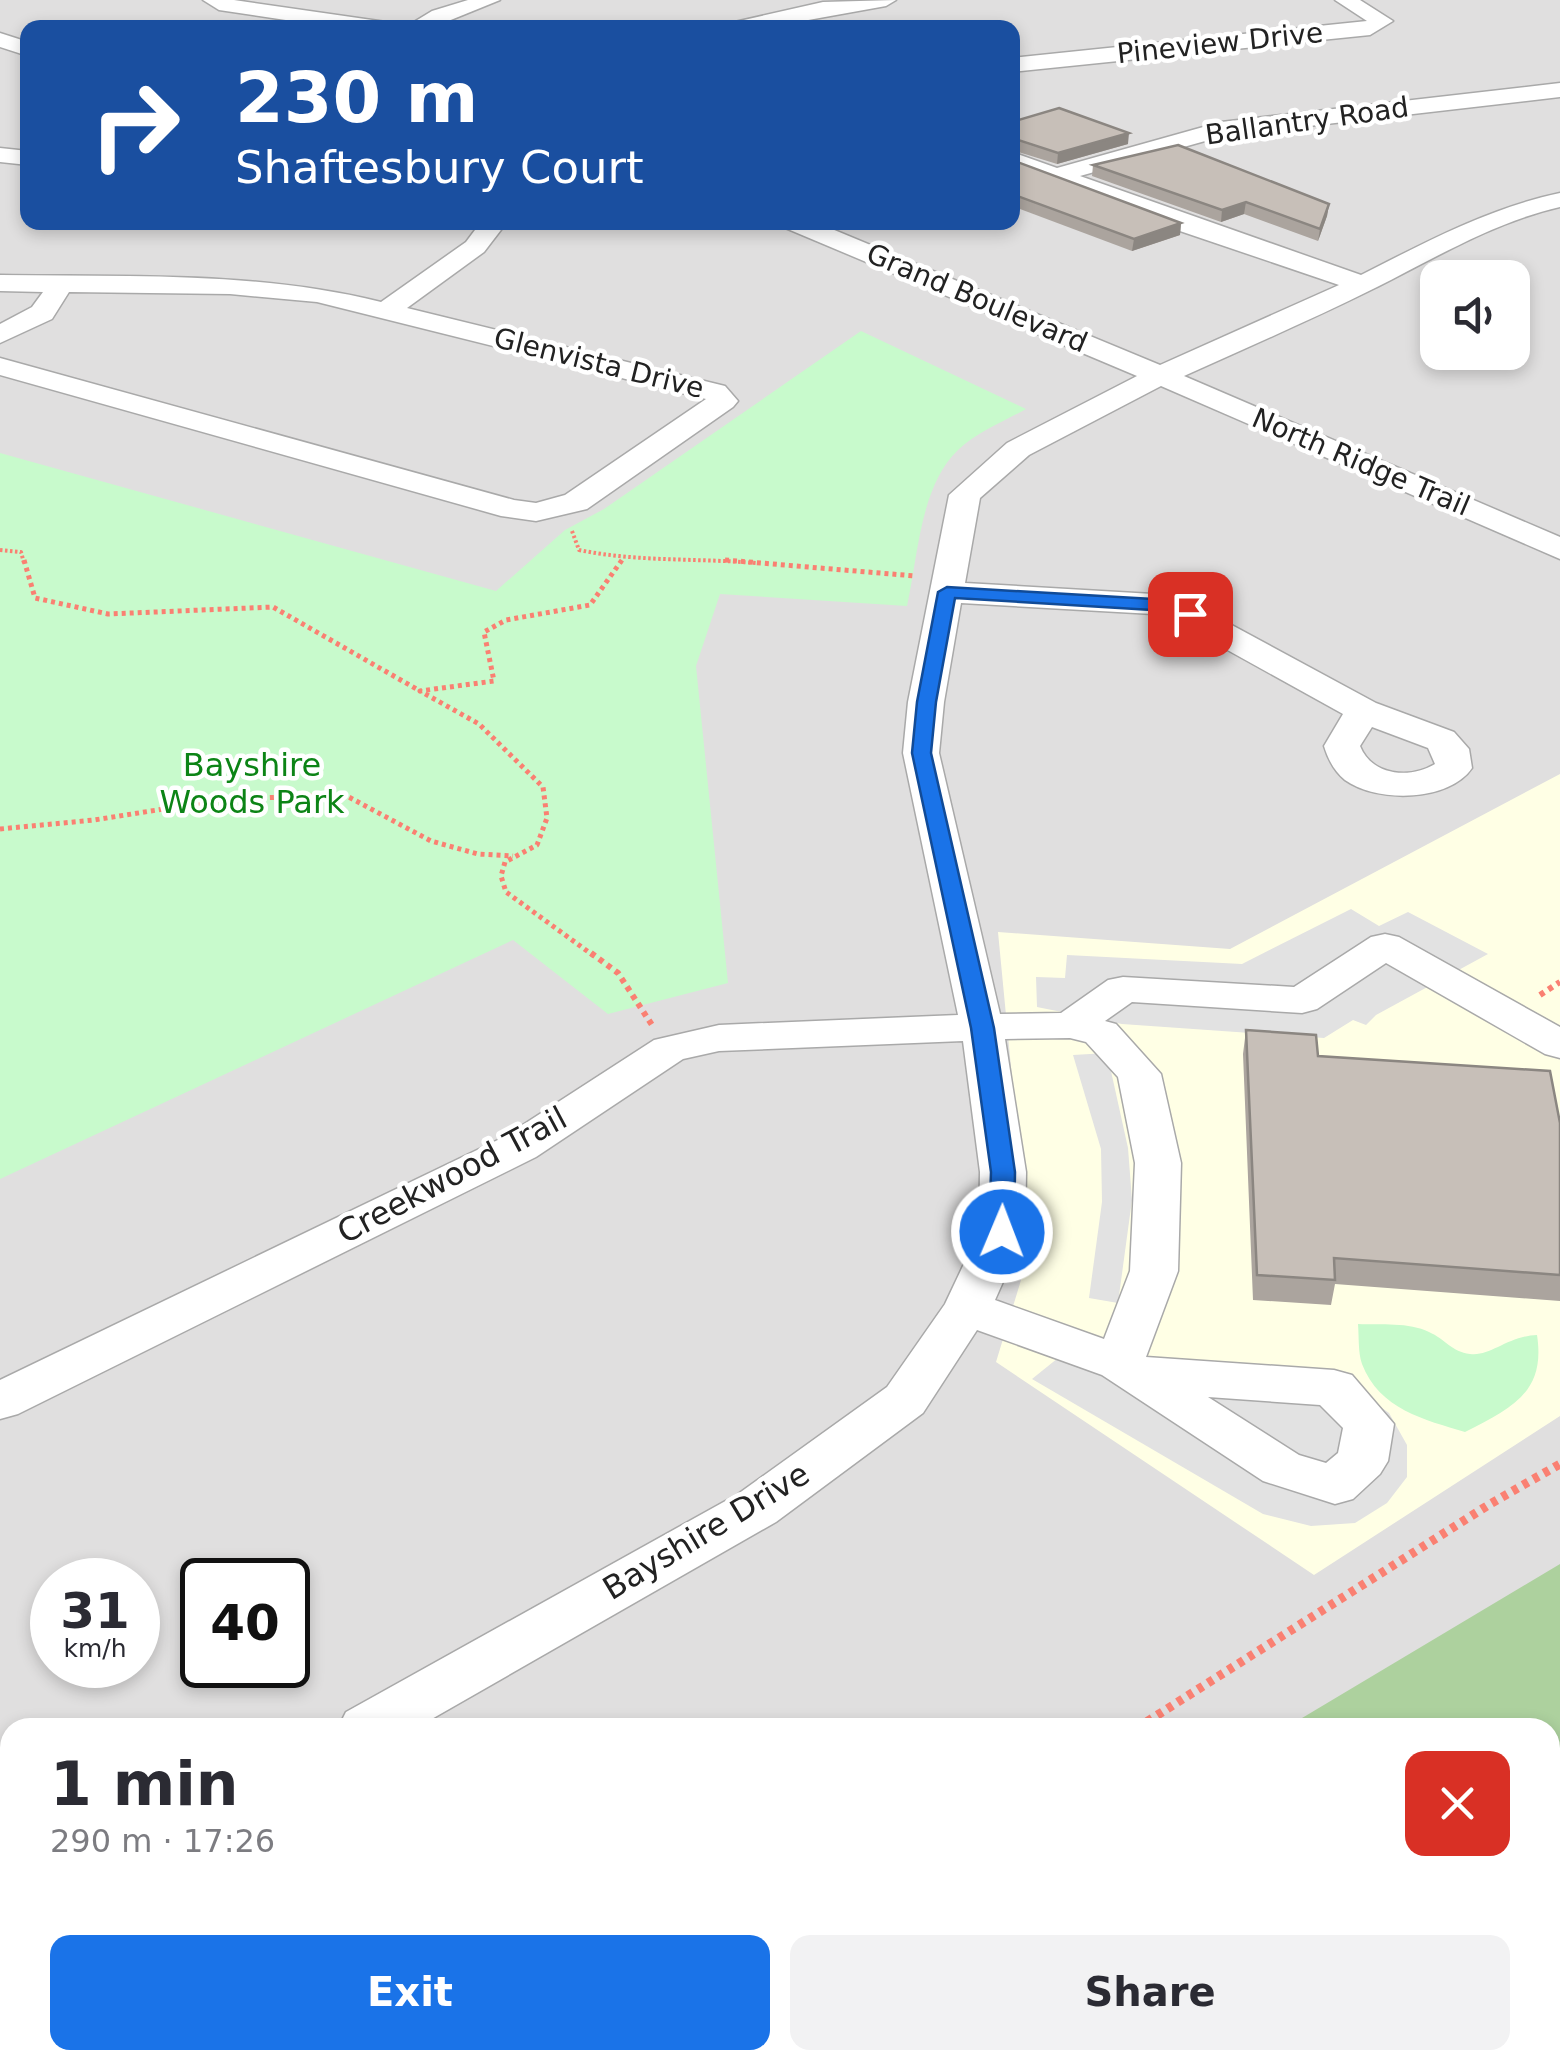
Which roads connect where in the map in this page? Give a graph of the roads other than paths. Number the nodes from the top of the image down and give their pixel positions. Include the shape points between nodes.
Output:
1 (213, 0) edge
2 (490, 0) edge
3 (886, 0) edge
4 (1345, 0) edge
5 (330, 20) edge
6 (429, 20) edge
7 (769, 20) edge
8 (1020, 64) edge
9 (1560, 90) edge
10 (1020, 162) edge
11 (1060, 175) junction
12 (1560, 200) edge
13 (489, 230) edge
14 (811, 230) edge
15 (0, 283) edge
16 (1363, 284) junction
17 (60, 286) junction
18 (387, 310) junction
19 (0, 336) edge
20 (0, 366) edge
21 (1161, 376) junction
22 (1560, 549) edge
23 (932, 584) junction
24 (1363, 711) dead end
25 (1070, 1025) junction
26 (982, 1028) junction
27 (1560, 1045) edge
28 (967, 1308) junction
29 (0, 1401) edge
30 (384, 1718) edge

1 - 5 street
2 - 6 street
3 - 7 street
4 - 8 street, Pineview Drive via 1382,21 1370,28
9 - 11 street, Ballantry Road via 1220,128
10 - 11 street
11 - 16 street
12 - 16 street, Bayshire Drive via 1456,236
13 - 18 street
14 - 21 street, Grand Boulevard
15 - 17 street, Glenvista Drive
16 - 21 street, Bayshire Drive
17 - 18 street, Glenvista Drive via 286,290
17 - 19 street via 42,313
18 - 20 street, Glenvista Drive via 715,392 723,400 576,502 536,512
21 - 22 street, North Ridge Trail
21 - 23 street, Bayshire Drive via 1018,450 966,495
23 - 24 street via 1179,610
23 - 26 street, Bayshire Drive via 922,753
25 - 26 street, Creekwood Trail
25 - 27 street via 1122,990 1302,1000 1385,946
25 - 28 street via 1100,1034 1139,1074 1158,1163 1154,1271 1128,1369
26 - 28 street, Bayshire Drive via 1003,1172 1002,1232
26 - 29 street, Creekwood Trail via 719,1038 668,1049 520,1146
28 - 30 street, Bayshire Drive via 905,1400 757,1508

